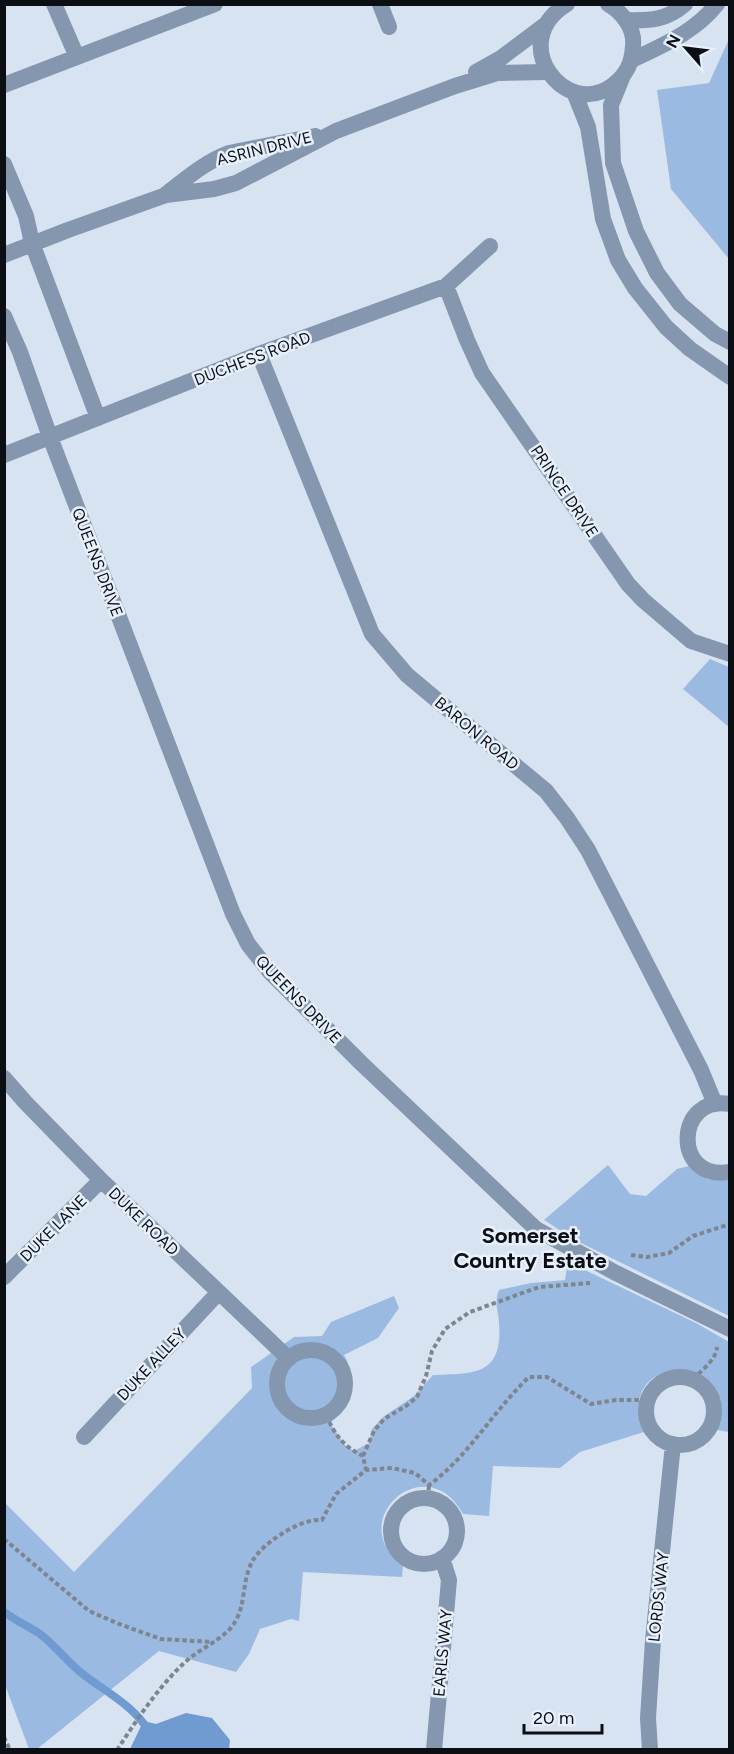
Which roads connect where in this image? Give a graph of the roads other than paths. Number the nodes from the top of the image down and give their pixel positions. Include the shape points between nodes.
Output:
1 (54, 4) edge
2 (214, 4) edge
3 (380, 4) edge
4 (685, 4) edge
5 (717, 4) edge
6 (609, 5) edge
7 (561, 6) edge
8 (626, 21) junction
9 (545, 25) junction
10 (388, 27) dead end
11 (77, 57) junction
12 (632, 60) junction
13 (547, 72) junction
14 (622, 78) junction
15 (4, 85) edge
16 (455, 86) junction
17 (574, 92) junction
18 (336, 131) junction
19 (4, 164) edge
20 (166, 195) junction
21 (32, 243) junction
22 (490, 246) dead end
23 (4, 255) edge
24 (446, 286) junction
25 (4, 316) edge
26 (729, 342) edge
27 (259, 354) junction
28 (729, 377) edge
29 (98, 418) junction
30 (50, 437) junction
31 (4, 455) edge
32 (729, 654) edge
33 (4, 1078) edge
34 (722, 1104) edge
35 (729, 1172) edge
36 (101, 1180) junction
37 (4, 1277) edge
38 (219, 1292) junction
39 (727, 1327) edge
40 (288, 1358) junction
41 (84, 1437) dead end
42 (673, 1444) junction
43 (442, 1558) junction
44 (434, 1749) edge
45 (650, 1749) edge

1 - 11 street
2 - 11 street
3 - 10 street
4 - 8 street via 654,21
5 - 12 street via 699,23 672,41
6 - 8 street
7 - 9 street, ASRIN DRIVE
8 - 12 street via 634,40
9 - 13 street via 541,57
9 - 16 street, ASRIN DRIVE
11 - 15 street
12 - 14 street
13 - 16 street, ASRIN DRIVE via 497,73
13 - 17 street
14 - 17 street via 608,89 591,94
14 - 26 street via 611,105 614,163 636,231 657,273 680,304
16 - 18 street, ASRIN DRIVE
17 - 28 street via 588,127 603,219 618,260 666,327 690,350
18 - 20 street, ASRIN DRIVE via 236,183
18 - 20 street, ASRIN DRIVE via 229,153 205,163
19 - 21 street via 26,216
20 - 21 street, ASRIN DRIVE
21 - 23 street, ASRIN DRIVE
21 - 29 street
22 - 24 street, DUCHESS ROAD
24 - 27 street, DUCHESS ROAD
24 - 32 street, PRINCE DRIVE via 482,373 628,584 691,641
25 - 30 street, QUEENS DRIVE
27 - 29 street, DUCHESS ROAD
27 - 34 street, BARON ROAD via 372,634 407,675 546,790 567,818
29 - 30 street, DUCHESS ROAD
30 - 31 street, DUCHESS ROAD
30 - 39 street, QUEENS DRIVE via 233,914 248,944 270,972 361,1063 536,1229
33 - 36 street, DUKE ROAD
34 - 35 street, BARON ROAD via 705,1107 696,1114 687,1134 687,1145 699,1166 710,1172
36 - 37 street, DUKE LANE
36 - 38 street, DUKE ROAD
38 - 40 street, DUKE ROAD
38 - 41 street, DUKE ALLEY
40 - 40 street via 277,1388 286,1407 295,1414 315,1418 335,1408 345,1386 339,1364 320,1351 297,1352
42 - 42 street via 654,1432 646,1412 653,1390 682,1376 703,1385 714,1404 714,1416 711,1426 695,1442
42 - 45 street, LORDS WAY via 653,1640
43 - 43 street via 453,1547 457,1526 447,1507 428,1491 399,1510 393,1520 393,1541 406,1558 416,1562
43 - 44 street, EARLS WAY via 448,1580

